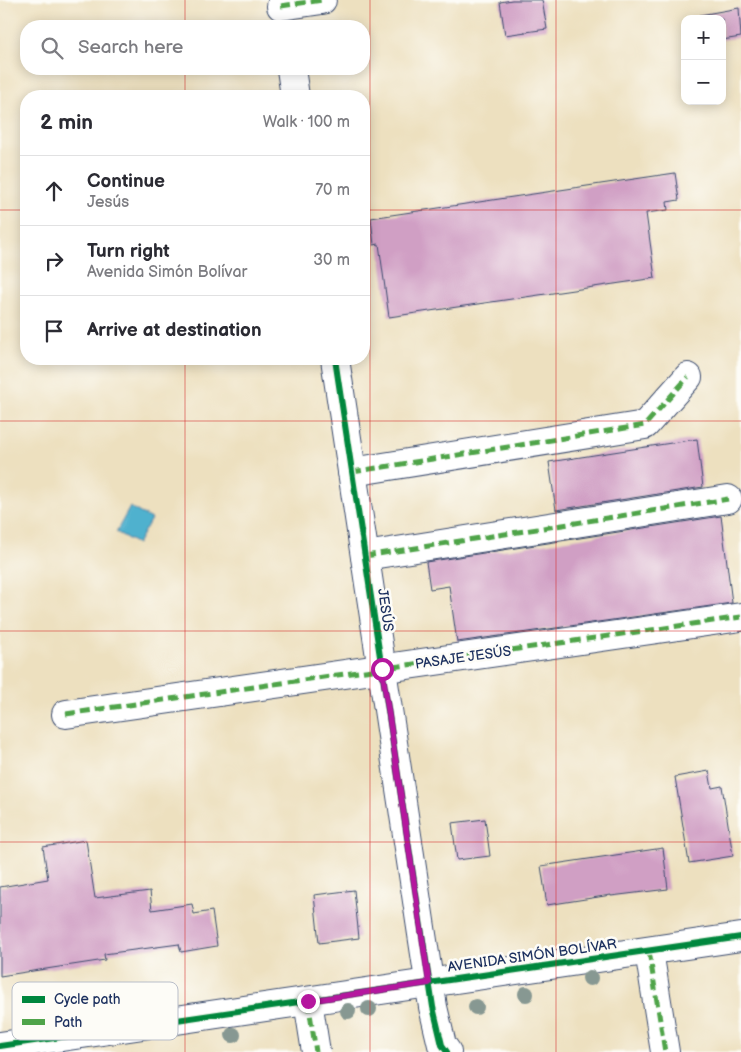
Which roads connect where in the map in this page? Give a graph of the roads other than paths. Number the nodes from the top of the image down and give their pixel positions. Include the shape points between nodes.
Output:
1 (322, 0) edge
2 (282, 11) edge
3 (292, 75) edge
4 (294, 90) edge
5 (336, 365) edge
6 (688, 377) dead end
7 (352, 472) junction
8 (728, 499) dead end
9 (366, 556) junction
10 (741, 617) edge
11 (382, 669) junction
12 (66, 714) dead end
13 (741, 938) edge
14 (649, 951) junction
15 (429, 983) junction
16 (308, 1001) junction
17 (178, 1028) edge
18 (116, 1041) edge
19 (0, 1046) edge
20 (316, 1052) edge
21 (447, 1052) edge
22 (665, 1052) edge

1 - 2 street
3 - 4 street
5 - 7 street, JESÚS
6 - 7 street via 645,425
7 - 9 street, JESÚS
8 - 9 street
9 - 11 street, JESÚS
10 - 11 street, PASAJE JESÚS
11 - 12 street, PASAJE JESÚS
11 - 15 street, JESÚS
13 - 14 street, AVENIDA SIMÓN BOLÍVAR
14 - 15 street, AVENIDA SIMÓN BOLÍVAR
14 - 22 street
15 - 16 street, AVENIDA SIMÓN BOLÍVAR
15 - 21 street, JESÚS via 435,1022
16 - 17 street, AVENIDA SIMÓN BOLÍVAR
16 - 20 street
18 - 19 street, AVENIDA SIMÓN BOLÍVAR

